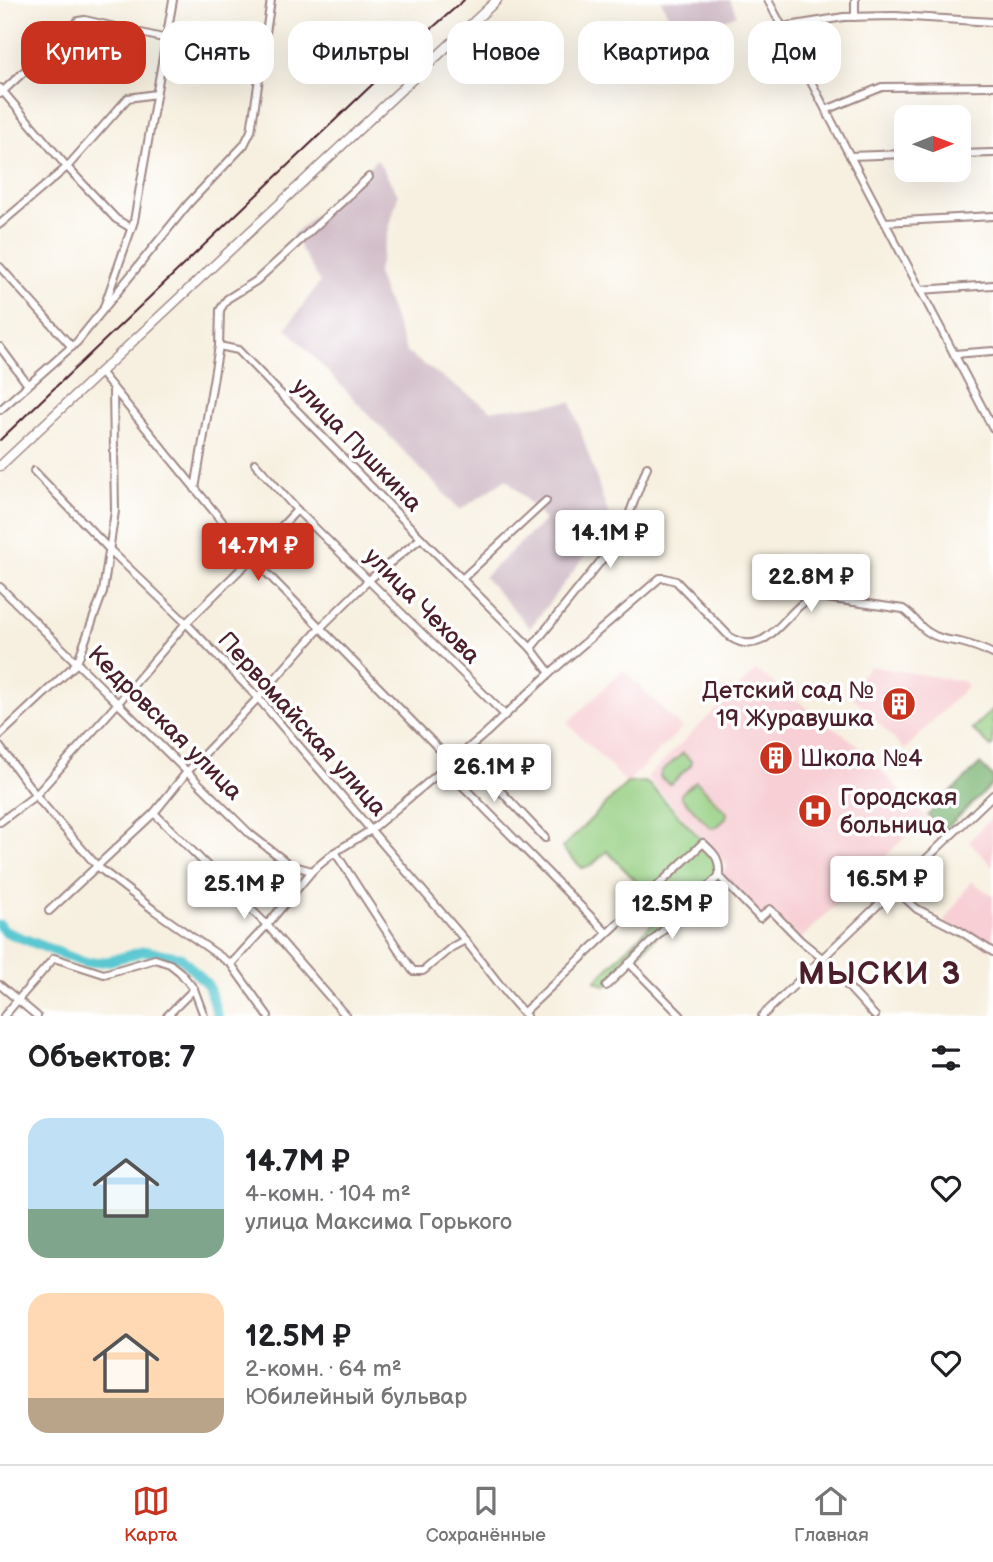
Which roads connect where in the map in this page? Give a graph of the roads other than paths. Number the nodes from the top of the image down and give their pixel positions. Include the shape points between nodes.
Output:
1 (173, 0) edge
2 (271, 0) edge
3 (497, 0) edge
4 (768, 0) edge
5 (855, 0) edge
6 (855, 17) junction
7 (169, 21) edge
8 (268, 21) edge
9 (779, 21) edge
10 (826, 21) edge
11 (993, 22) edge
12 (160, 37) edge
13 (160, 71) edge
14 (258, 84) edge
15 (812, 84) edge
16 (993, 86) edge
17 (1, 91) edge
18 (156, 93) junction
19 (826, 110) junction
20 (993, 153) edge
21 (971, 154) edge
22 (894, 155) edge
23 (850, 156) junction
24 (67, 167) junction
25 (369, 177) dead end
26 (993, 216) edge
27 (885, 222) junction
28 (0, 224) edge
29 (131, 228) junction
30 (0, 267) edge
31 (993, 285) edge
32 (920, 289) junction
33 (102, 312) junction
34 (219, 346) junction
35 (0, 347) edge
36 (72, 347) junction
37 (993, 351) edge
38 (954, 354) junction
39 (100, 372) junction
40 (28, 385) junction
41 (113, 390) junction
42 (0, 410) edge
43 (992, 424) edge
44 (255, 463) dead end
45 (0, 466) edge
46 (648, 467) dead end
47 (34, 471) dead end
48 (195, 489) junction
49 (546, 501) dead end
50 (297, 510) junction
51 (421, 538) junction
52 (109, 548) junction
53 (252, 558) junction
54 (462, 579) junction
55 (368, 581) junction
56 (0, 587) edge
57 (186, 623) junction
58 (321, 627) junction
59 (531, 648) junction
60 (993, 653) edge
61 (77, 663) junction
62 (550, 673) junction
63 (258, 698) junction
64 (118, 703) junction
65 (505, 715) junction
66 (0, 735) edge
67 (0, 747) edge
68 (464, 752) junction
69 (453, 762) junction
70 (445, 768) junction
71 (187, 772) junction
72 (36, 795) junction
73 (993, 795) edge
74 (154, 813) junction
75 (0, 822) edge
76 (371, 830) junction
77 (545, 838) dead end
78 (335, 852) junction
79 (98, 867) junction
80 (312, 871) junction
81 (870, 871) dead end
82 (719, 876) junction
83 (895, 889) junction
84 (49, 911) dead end
85 (267, 925) junction
86 (607, 933) junction
87 (465, 940) junction
88 (993, 952) edge
89 (822, 958) junction
90 (629, 963) junction
91 (231, 964) junction
92 (0, 985) edge
93 (607, 986) dead end
94 (194, 989) junction
95 (19, 1000) junction
96 (524, 1014) edge
97 (4, 1016) edge
98 (37, 1016) edge
99 (167, 1016) edge
100 (204, 1016) edge
101 (268, 1016) edge
102 (346, 1016) edge
103 (681, 1016) edge
104 (762, 1016) edge
105 (875, 1016) edge

1 - 7 street
2 - 8 street
3 - 39 street
4 - 9 street
5 - 6 street
6 - 10 street
6 - 11 street
12 - 17 street via 78,21
13 - 18 street
14 - 33 street via 251,131 244,145 190,203
15 - 19 street
16 - 19 street via 882,87
17 - 24 street
18 - 24 street via 128,97
18 - 29 street
19 - 23 street
20 - 21 street
22 - 23 street
23 - 27 street
24 - 28 street
24 - 29 street via 116,219
25 - 34 street via 256,281 226,299 220,310
26 - 27 street
27 - 32 street
29 - 33 street
30 - 36 street
31 - 32 street
32 - 38 street
33 - 36 street
34 - 48 street
34 - 51 street, улица Пушкина via 238,350
35 - 40 street
36 - 40 street
37 - 38 street
38 - 43 street
39 - 41 street
39 - 45 street
40 - 42 street
41 - 48 street
41 - 52 street via 115,511
44 - 50 street, улица Чехова
46 - 59 street via 621,536
47 - 52 street, Первомайская улица
48 - 53 street
49 - 54 street
50 - 53 street
50 - 55 street, улица Чехова
51 - 54 street, улица Пушкина
51 - 55 street
52 - 57 street, Первомайская улица
52 - 61 street via 103,592
53 - 57 street
53 - 58 street
54 - 59 street, улица Пушкина
55 - 58 street
55 - 65 street, улица Чехова
56 - 61 street, Кедровская улица
57 - 63 street, Первомайская улица
57 - 64 street
58 - 63 street
58 - 69 street
59 - 62 street, улица Пушкина
60 - 62 street via 927,632 903,609 819,597 805,601 767,636 741,643 676,581 666,578 656,581
61 - 64 street, Кедровская улица
61 - 66 street
62 - 65 street
63 - 71 street
63 - 76 street, Первомайская улица
64 - 71 street, Кедровская улица
64 - 72 street
65 - 68 street
67 - 72 street
68 - 69 street
68 - 77 street
69 - 70 street
70 - 76 street
70 - 86 street
71 - 74 street
71 - 80 street, Кедровская улица via 250,834 290,865
72 - 75 street
72 - 79 street
73 - 83 street
74 - 79 street
74 - 85 street
76 - 78 street
76 - 87 street, Первомайская улица
78 - 80 street
78 - 87 street via 413,971 423,971
79 - 84 street
79 - 91 street
80 - 85 street
81 - 83 street
82 - 86 street via 715,854 703,843
82 - 89 street via 760,918 770,909
82 - 90 street
83 - 88 street via 916,909
83 - 89 street
85 - 91 street
85 - 102 street
86 - 96 street
87 - 96 street, Первомайская улица
89 - 104 street
89 - 105 street
90 - 93 street
90 - 103 street
91 - 101 street
92 - 95 street
94 - 95 street via 170,964 155,959 104,974 54,958
94 - 99 street
94 - 100 street
95 - 97 street
95 - 98 street

